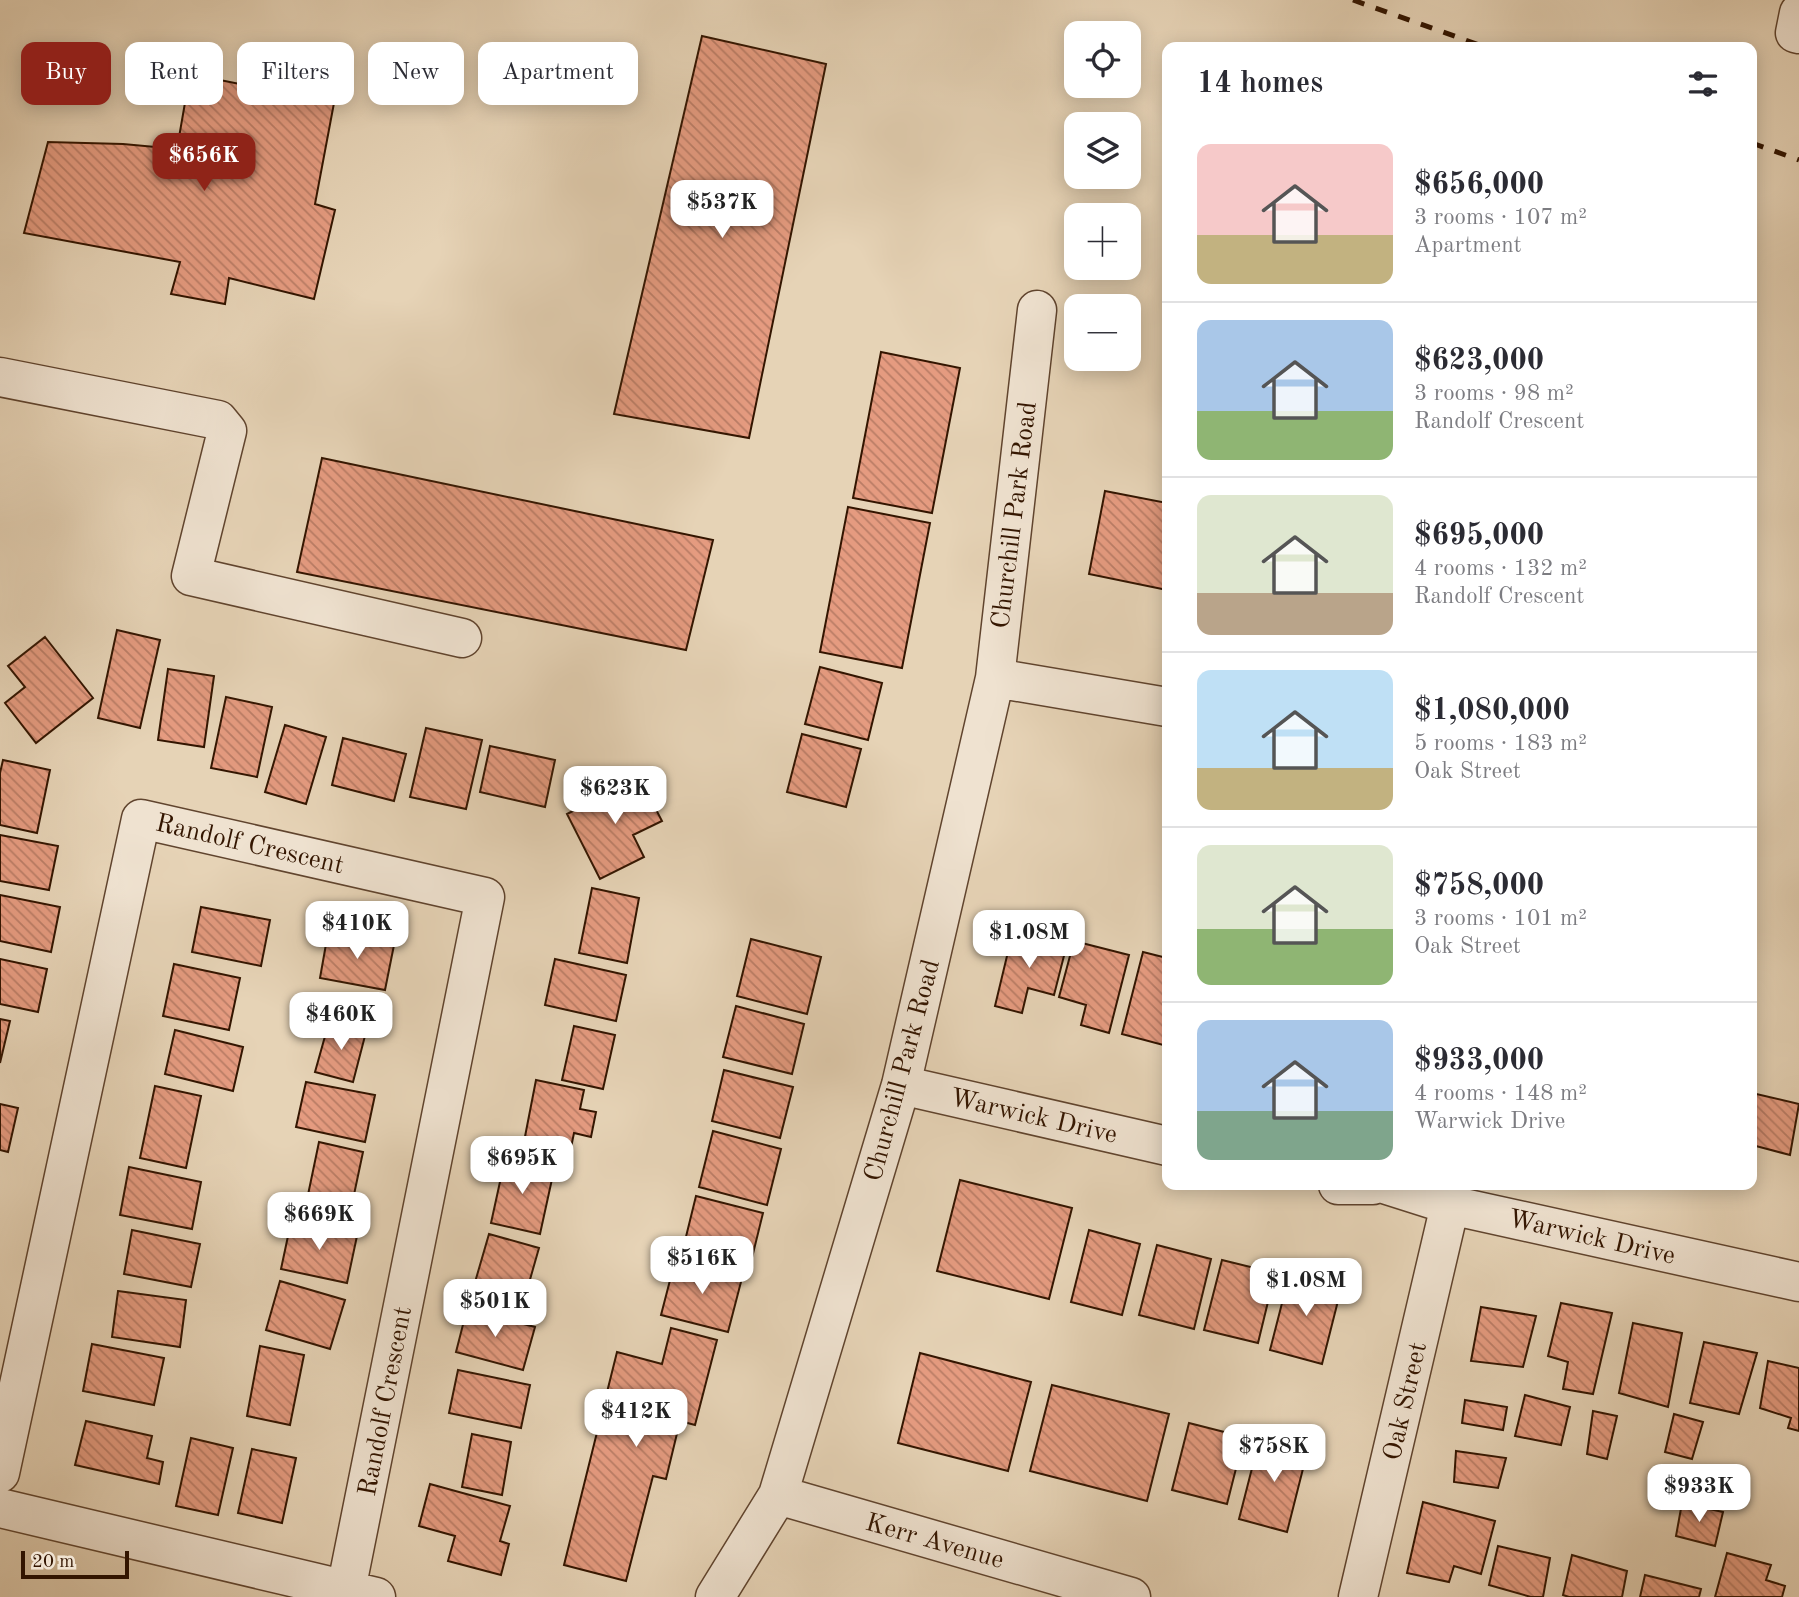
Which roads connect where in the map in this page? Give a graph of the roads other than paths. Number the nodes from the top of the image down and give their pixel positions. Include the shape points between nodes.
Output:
1 (1799, 13) edge
2 (1799, 34) edge
3 (1037, 310) dead end
4 (0, 377) edge
5 (462, 638) dead end
6 (995, 678) junction
7 (1162, 706) edge
8 (901, 1085) junction
9 (1162, 1145) edge
10 (1403, 1190) edge
11 (1450, 1205) junction
12 (1799, 1282) edge
13 (0, 1473) edge
14 (779, 1495) junction
15 (0, 1508) edge
16 (361, 1594) edge
17 (715, 1597) edge
18 (1131, 1597) edge
19 (1358, 1597) edge

1 - 2 street via 1795,33
3 - 6 street, Churchill Park Road
4 - 5 street via 219,419 228,431 191,576
6 - 7 street
6 - 8 street, Churchill Park Road
8 - 9 street, Warwick Drive
8 - 14 street, Churchill Park Road
10 - 11 street, Warwick Drive
11 - 12 street, Warwick Drive
11 - 19 street, Oak Street
13 - 16 street, Randolf Crescent via 141,819 485,897
14 - 17 street, Churchill Park Road
14 - 18 street, Kerr Avenue
15 - 16 street

